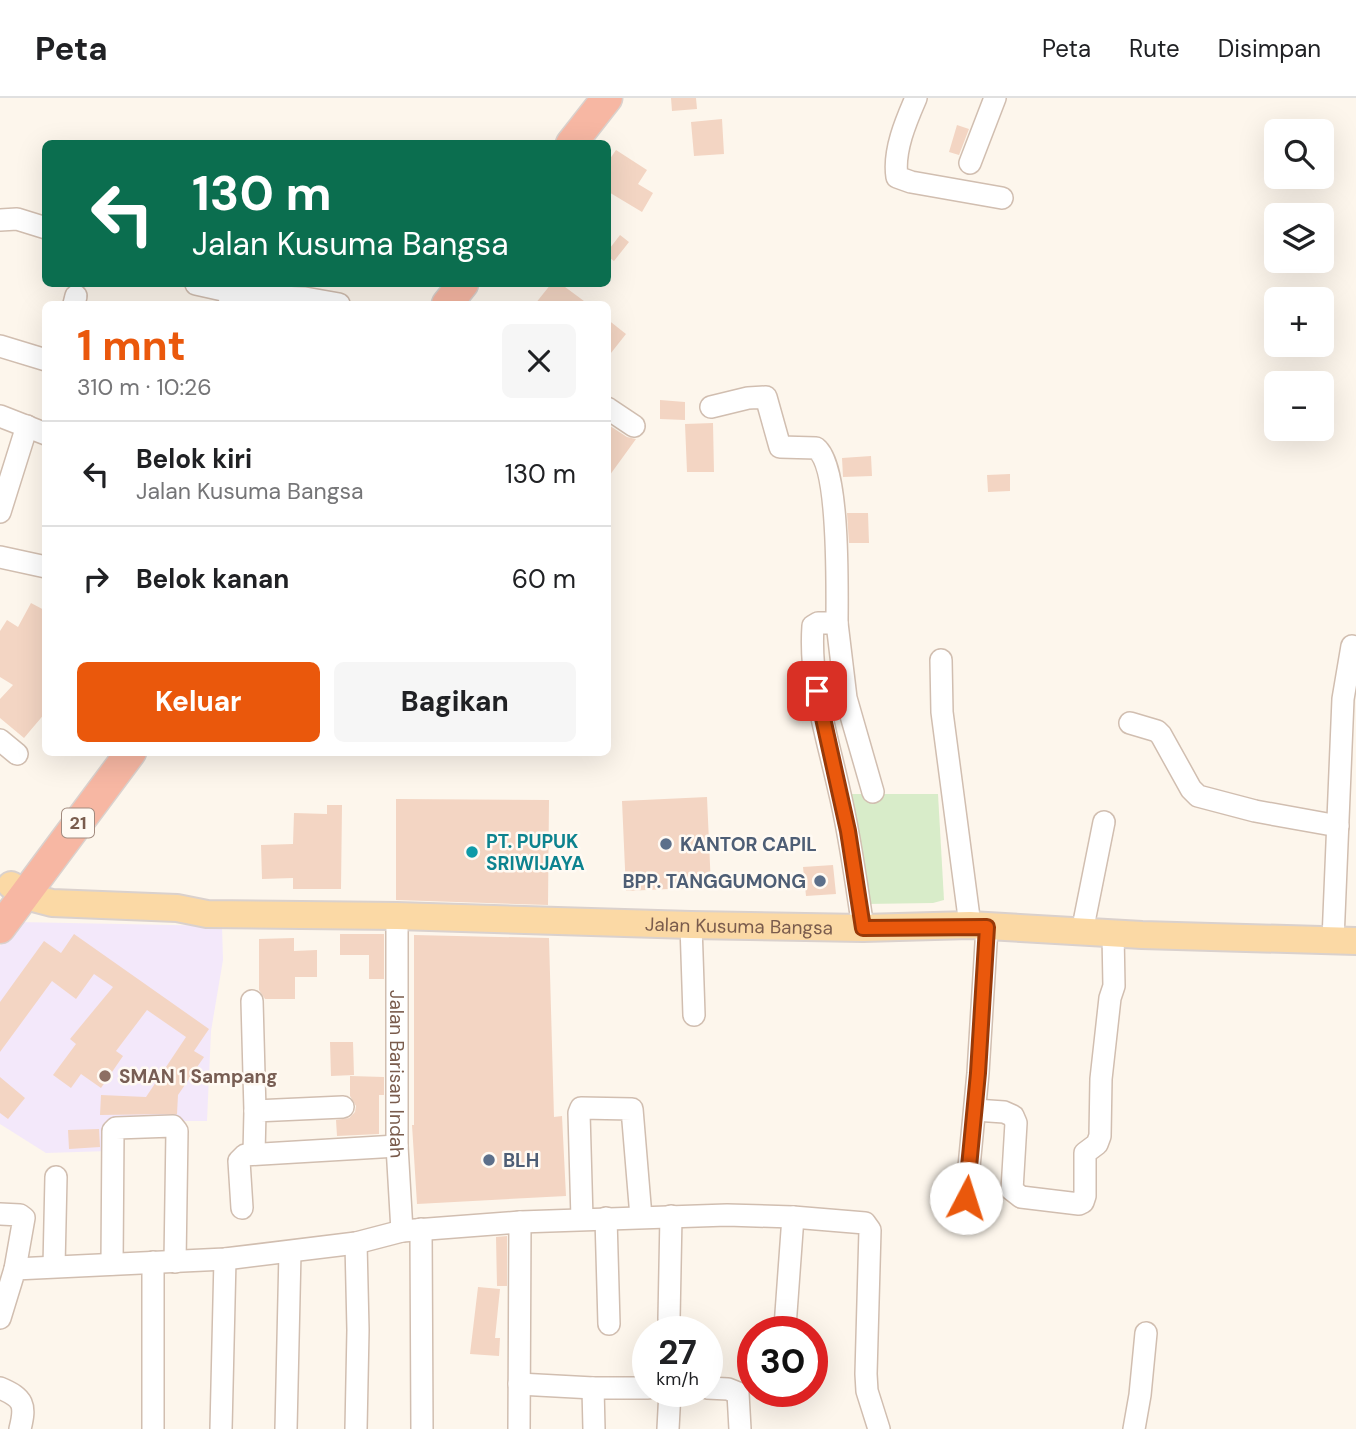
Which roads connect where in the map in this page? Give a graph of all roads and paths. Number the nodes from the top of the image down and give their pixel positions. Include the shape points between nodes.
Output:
1 (607, 98) edge
2 (626, 98) edge
3 (916, 98) edge
4 (995, 98) edge
5 (574, 140) edge
6 (593, 140) edge
7 (970, 163) dead end
8 (1002, 198) dead end
9 (0, 220) edge
10 (42, 227) edge
11 (210, 287) edge
12 (461, 287) edge
13 (250, 296) junction
14 (294, 296) edge
15 (237, 301) edge
16 (322, 301) edge
17 (449, 301) edge
18 (0, 346) edge
19 (42, 359) edge
20 (711, 407) dead end
21 (611, 411) edge
22 (0, 416) edge
23 (634, 426) dead end
24 (36, 430) edge
25 (3, 489) edge
26 (0, 512) edge
27 (0, 557) edge
28 (42, 566) edge
29 (837, 622) junction
30 (1352, 646) dead end
31 (941, 660) dead end
32 (1130, 723) dead end
33 (0, 740) edge
34 (18, 754) dead end
35 (106, 756) edge
36 (128, 756) edge
37 (873, 792) dead end
38 (1104, 822) dead end
39 (1338, 826) junction
40 (19, 903) edge
41 (397, 916) junction
42 (691, 925) junction
43 (979, 926) junction
44 (863, 928) junction
45 (1082, 932) junction
46 (1113, 934) junction
47 (1345, 940) edge
48 (252, 1001) dead end
49 (694, 1015) dead end
50 (343, 1107) dead end
51 (975, 1110) junction
52 (255, 1111) junction
53 (397, 1146) junction
54 (254, 1154) junction
55 (56, 1177) dead end
56 (966, 1198) dead end
57 (242, 1208) dead end
58 (0, 1214) edge
59 (671, 1216) junction
60 (641, 1217) junction
61 (793, 1217) junction
62 (606, 1218) junction
63 (582, 1219) junction
64 (520, 1222) junction
65 (412, 1230) junction
66 (356, 1243) junction
67 (290, 1252) junction
68 (225, 1259) junction
69 (153, 1262) junction
70 (175, 1262) junction
71 (111, 1264) junction
72 (54, 1266) junction
73 (15, 1269) junction
74 (1, 1307) edge
75 (669, 1316) edge
76 (786, 1316) edge
77 (609, 1324) dead end
78 (1146, 1333) dead end
79 (519, 1384) junction
80 (0, 1388) edge
81 (593, 1388) junction
82 (632, 1388) edge
83 (723, 1389) edge
84 (669, 1407) edge
85 (20, 1429) edge
86 (153, 1429) edge
87 (221, 1429) edge
88 (286, 1429) edge
89 (356, 1429) edge
90 (422, 1429) edge
91 (519, 1429) edge
92 (594, 1429) edge
93 (668, 1429) edge
94 (740, 1429) edge
95 (879, 1429) edge
96 (1134, 1429) edge

1 - 5 highway
2 - 6 highway
3 - 8 street via 900,145 897,177
4 - 7 street
9 - 10 street via 17,219
11 - 13 street
12 - 17 highway
13 - 14 street
13 - 15 street
14 - 16 street
18 - 19 street
20 - 29 street via 766,397 780,447 822,452 834,517
21 - 23 street
22 - 24 street
24 - 25 street
25 - 26 street
27 - 28 street
29 - 37 street via 846,698
29 - 44 street via 813,626 814,677 848,831
30 - 39 street via 1343,699
31 - 43 street via 942,712
32 - 39 street via 1161,735 1198,796
33 - 34 street
35 - 40 highway, 21
36 - 40 highway, 21
38 - 45 street
39 - 47 street
40 - 41 main road, Jalan Kusuma Bangsa via 177,908 207,914
41 - 42 main road, Jalan Kusuma Bangsa
41 - 53 street, Jalan Barisan Indah
42 - 44 main road, Jalan Kusuma Bangsa
42 - 49 street
43 - 44 main road, Jalan Kusuma Bangsa
43 - 45 main road, Jalan Kusuma Bangsa
43 - 51 street
45 - 46 main road, Jalan Kusuma Bangsa
46 - 47 main road, Jalan Kusuma Bangsa
46 - 51 street via 1114,986 1101,1079 1100,1136 1084,1155 1085,1199 1079,1204 1015,1194 1013,1116
48 - 52 street
50 - 52 street
51 - 56 street
52 - 54 street
53 - 54 street
53 - 65 street, Jalan Barisan Indah
54 - 57 street via 239,1161
55 - 72 street
58 - 73 street via 24,1218
59 - 60 street
59 - 61 street
59 - 75 street
60 - 62 street
60 - 63 street via 633,1111 581,1108
61 - 76 street
61 - 95 street via 870,1227 866,1374
62 - 63 street
62 - 77 street
63 - 64 street
64 - 65 street
64 - 79 street
65 - 66 street
65 - 90 street, Jalan Barisan Indah
66 - 67 street
66 - 89 street
67 - 68 street
67 - 88 street
68 - 70 street
68 - 87 street
69 - 70 street
69 - 71 street
69 - 86 street
70 - 71 street via 177,1131 173,1126 113,1131
71 - 72 street
72 - 73 street
73 - 74 street
78 - 96 street
79 - 81 street
79 - 91 street
80 - 85 street via 22,1403
81 - 82 street
81 - 92 street
83 - 94 street via 738,1394
84 - 93 street

